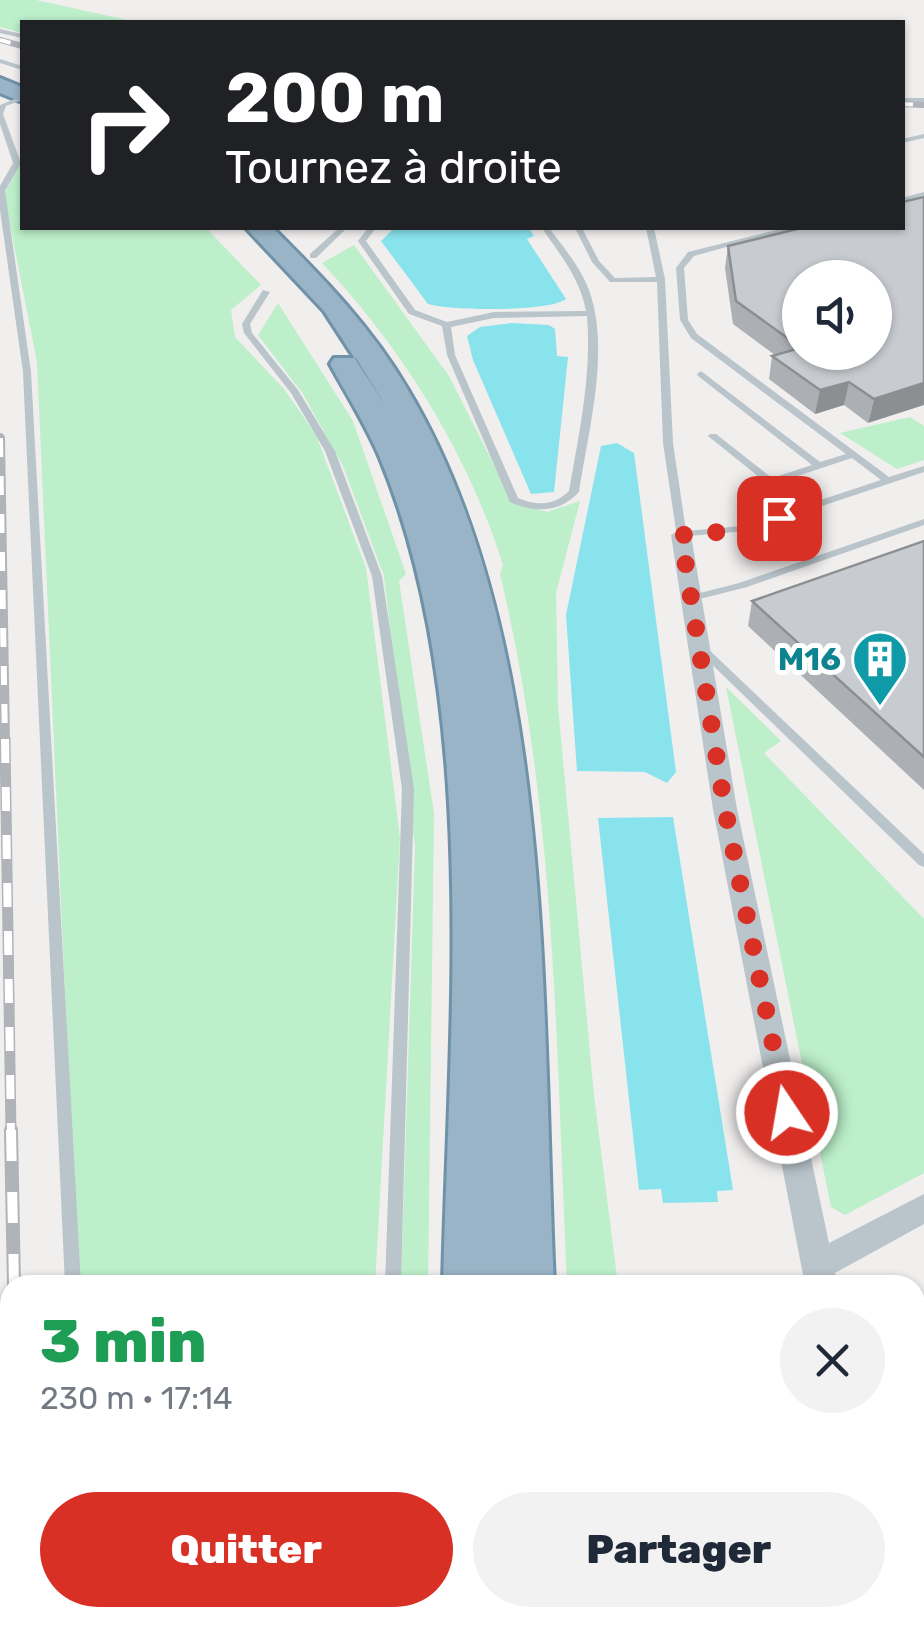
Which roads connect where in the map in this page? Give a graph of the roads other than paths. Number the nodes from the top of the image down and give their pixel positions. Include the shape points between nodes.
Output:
1 (20, 97) edge
2 (0, 114) edge
3 (230, 230) edge
4 (261, 230) edge
5 (342, 230) edge
6 (547, 230) edge
7 (580, 230) edge
8 (650, 230) edge
9 (783, 230) edge
10 (368, 231) edge
11 (314, 256) dead end
12 (660, 279) junction
13 (614, 280) junction
14 (580, 284) junction
15 (266, 292) dead end
16 (588, 313) junction
17 (446, 325) junction
18 (701, 374) dead end
19 (713, 436) dead end
20 (852, 455) junction
21 (819, 466) junction
22 (924, 469) edge
23 (888, 481) junction
24 (770, 482) junction
25 (752, 488) dead end
26 (924, 522) edge
27 (681, 535) junction
28 (692, 598) junction
29 (699, 646) junction
30 (924, 862) edge
31 (924, 1208) edge
32 (72, 1275) edge
33 (393, 1275) edge
34 (471, 1275) edge
35 (526, 1275) edge
36 (819, 1275) edge

1 - 2 lane
2 - 32 lane via 17,163 1,191 26,372
3 - 34 highway via 330,339 400,468 432,564 462,744 470,858
4 - 35 highway via 354,331 398,398 431,463 480,609 504,740 514,876
5 - 10 lane
5 - 11 lane
6 - 14 lane
7 - 13 lane
8 - 12 lane
9 - 20 lane via 691,254 680,268 684,320 694,336
10 - 17 lane via 368,252 412,312
12 - 13 lane
12 - 27 lane via 668,443
13 - 14 lane
14 - 16 lane
15 - 33 lane via 246,324 248,334 296,392 330,451 365,536 377,576 408,789
16 - 17 lane via 494,314
16 - 17 lane via 588,391 574,492 567,502 547,508 514,500 451,355
18 - 21 lane
19 - 24 lane
20 - 21 lane
20 - 23 lane
21 - 24 lane
22 - 23 lane
23 - 27 lane via 743,530
24 - 25 lane
26 - 28 lane
27 - 28 street
28 - 29 street
29 - 30 lane
29 - 36 street via 725,809
31 - 36 street

